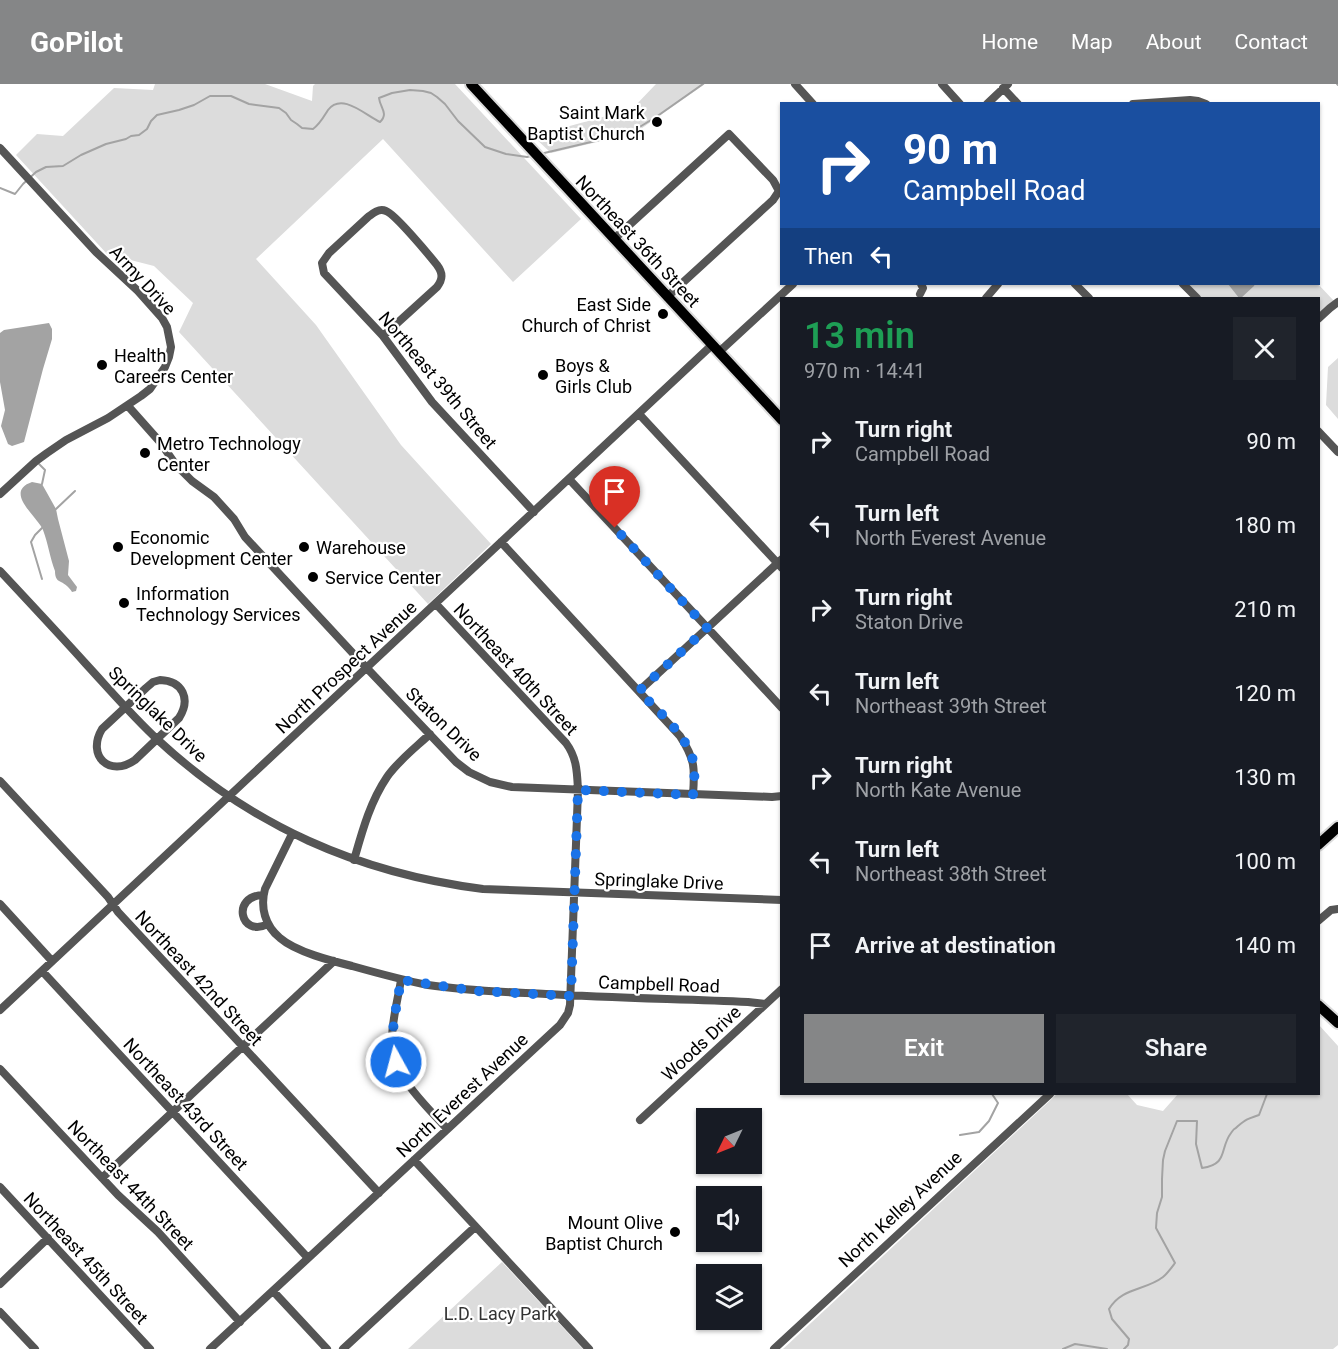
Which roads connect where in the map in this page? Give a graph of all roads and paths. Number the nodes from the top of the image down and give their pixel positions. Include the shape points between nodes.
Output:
1 (471, 84) edge
2 (795, 84) edge
3 (942, 84) edge
4 (1006, 86) edge
5 (811, 102) edge
6 (958, 102) edge
7 (989, 102) edge
8 (1016, 102) edge
9 (1161, 102) edge
10 (1201, 102) edge
11 (0, 148) edge
12 (614, 239) junction
13 (791, 285) edge
14 (922, 285) edge
15 (997, 285) edge
16 (1076, 285) edge
17 (1184, 285) edge
18 (920, 294) dead end
19 (667, 297) junction
20 (987, 297) edge
21 (1088, 297) edge
22 (1196, 297) edge
23 (1338, 302) edge
24 (1320, 317) edge
25 (383, 336) junction
26 (716, 348) junction
27 (128, 406) junction
28 (639, 414) junction
29 (780, 418) edge
30 (1320, 433) edge
31 (1338, 452) edge
32 (569, 479) junction
33 (0, 494) edge
34 (534, 512) junction
35 (501, 542) junction
36 (780, 563) edge
37 (0, 571) edge
38 (436, 604) junction
39 (707, 628) junction
40 (367, 668) junction
41 (639, 691) junction
42 (780, 706) edge
43 (125, 707) junction
44 (430, 734) junction
45 (157, 739) junction
46 (0, 781) edge
47 (578, 790) junction
48 (693, 795) junction
49 (780, 796) edge
50 (229, 797) junction
51 (1338, 827) edge
52 (292, 834) junction
53 (1320, 843) edge
54 (354, 860) junction
55 (574, 893) junction
56 (263, 895) junction
57 (780, 900) edge
58 (0, 904) edge
59 (113, 905) junction
60 (1338, 909) edge
61 (1320, 919) edge
62 (268, 924) junction
63 (52, 961) junction
64 (334, 961) junction
65 (42, 971) junction
66 (401, 980) junction
67 (780, 991) edge
68 (571, 996) junction
69 (1320, 999) edge
70 (2, 1004) edge
71 (765, 1004) junction
72 (1320, 1007) edge
73 (1335, 1020) edge
74 (243, 1047) junction
75 (0, 1069) edge
76 (1049, 1095) edge
77 (173, 1112) junction
78 (640, 1120) dead end
79 (447, 1129) junction
80 (414, 1160) junction
81 (102, 1178) junction
82 (0, 1186) edge
83 (379, 1193) junction
84 (476, 1227) junction
85 (48, 1238) junction
86 (308, 1258) junction
87 (1, 1282) edge
88 (273, 1291) junction
89 (0, 1312) edge
90 (240, 1322) junction
91 (35, 1349) edge
92 (150, 1349) edge
93 (210, 1349) edge
94 (327, 1349) edge
95 (343, 1349) edge
96 (589, 1349) edge
97 (774, 1349) edge

1 - 12 main road, Northeast 36th Street
2 - 5 street
3 - 6 street
4 - 7 street
4 - 8 street
9 - 10 street
11 - 27 street, Army Drive via 96,252 138,291 167,327 171,347 165,367 150,389
12 - 19 main road, Northeast 36th Street
12 - 19 street via 729,134 773,180 779,191 772,200
13 - 26 street, North Prospect Avenue
14 - 18 street
15 - 20 street
16 - 21 street
17 - 22 street
19 - 26 main road, Northeast 36th Street
23 - 24 street
25 - 25 street, Northeast 39th Street via 324,273 322,265 329,253 368,217 382,210 395,218 438,265 442,276 437,286
25 - 34 street, Northeast 39th Street via 432,402
26 - 28 street, North Prospect Avenue
26 - 29 main road, Northeast 36th Street
27 - 33 street, Army Drive via 36,460
27 - 40 street, Staton Drive via 176,465 214,497
28 - 32 street, North Prospect Avenue
28 - 36 street
30 - 31 street
32 - 34 street, North Prospect Avenue
32 - 39 street
34 - 35 street, North Prospect Avenue
35 - 38 street, North Prospect Avenue
35 - 41 street
36 - 39 street
37 - 43 street, Springlake Drive
38 - 40 street, North Prospect Avenue
38 - 47 street, Northeast 40th Street via 566,743 576,762
39 - 41 street
39 - 42 street
40 - 44 street, Staton Drive
40 - 50 street, North Prospect Avenue
41 - 48 street via 688,748 693,763
43 - 45 street, Springlake Drive
43 - 45 street via 153,682 168,680 181,689 184,710
43 - 45 street via 97,737 97,753 102,761 110,766 128,765
44 - 47 street, Staton Drive via 462,767 490,782 512,788
44 - 54 street via 388,776 372,807
45 - 50 street, Springlake Drive
46 - 59 street, Northeast 42nd Street
47 - 48 street, Staton Drive
47 - 55 street, North Everest Avenue
48 - 49 street, Staton Drive
50 - 52 street, Springlake Drive
50 - 59 street, North Prospect Avenue
51 - 53 main road
52 - 54 street, Springlake Drive
52 - 56 street
54 - 55 street, Springlake Drive via 463,886
55 - 57 street, Springlake Drive
55 - 68 street, North Everest Avenue
56 - 62 street
56 - 62 street via 247,901 242,915 256,927
58 - 63 street
59 - 63 street, North Prospect Avenue
59 - 74 street, Northeast 42nd Street
60 - 61 street
62 - 64 street, Campbell Road via 292,946
63 - 65 street, North Prospect Avenue
64 - 66 street, Campbell Road
64 - 74 street
65 - 70 street, North Prospect Avenue
65 - 77 street, Northeast 43rd Street
66 - 68 street, Campbell Road via 476,991
66 - 79 street via 392,1042 396,1062 406,1082
67 - 71 street, Woods Drive
68 - 71 street, Campbell Road
68 - 79 street, North Everest Avenue via 568,1013 560,1025
69 - 73 main road
71 - 78 street, Woods Drive
72 - 73 main road
74 - 77 street
74 - 83 street, Northeast 42nd Street
75 - 81 street, Northeast 44th Street
76 - 97 street, North Kelley Avenue
77 - 81 street
77 - 86 street, Northeast 43rd Street
79 - 80 street, North Everest Avenue
80 - 83 street, North Everest Avenue
80 - 84 street
81 - 90 street, Northeast 44th Street via 150,1223
82 - 85 street, Northeast 45th Street
83 - 86 street, North Everest Avenue
84 - 95 street
84 - 96 street
85 - 87 street
85 - 92 street, Northeast 45th Street
86 - 88 street, North Everest Avenue
88 - 90 street, North Everest Avenue
88 - 94 street
89 - 91 street
90 - 93 street, North Everest Avenue

